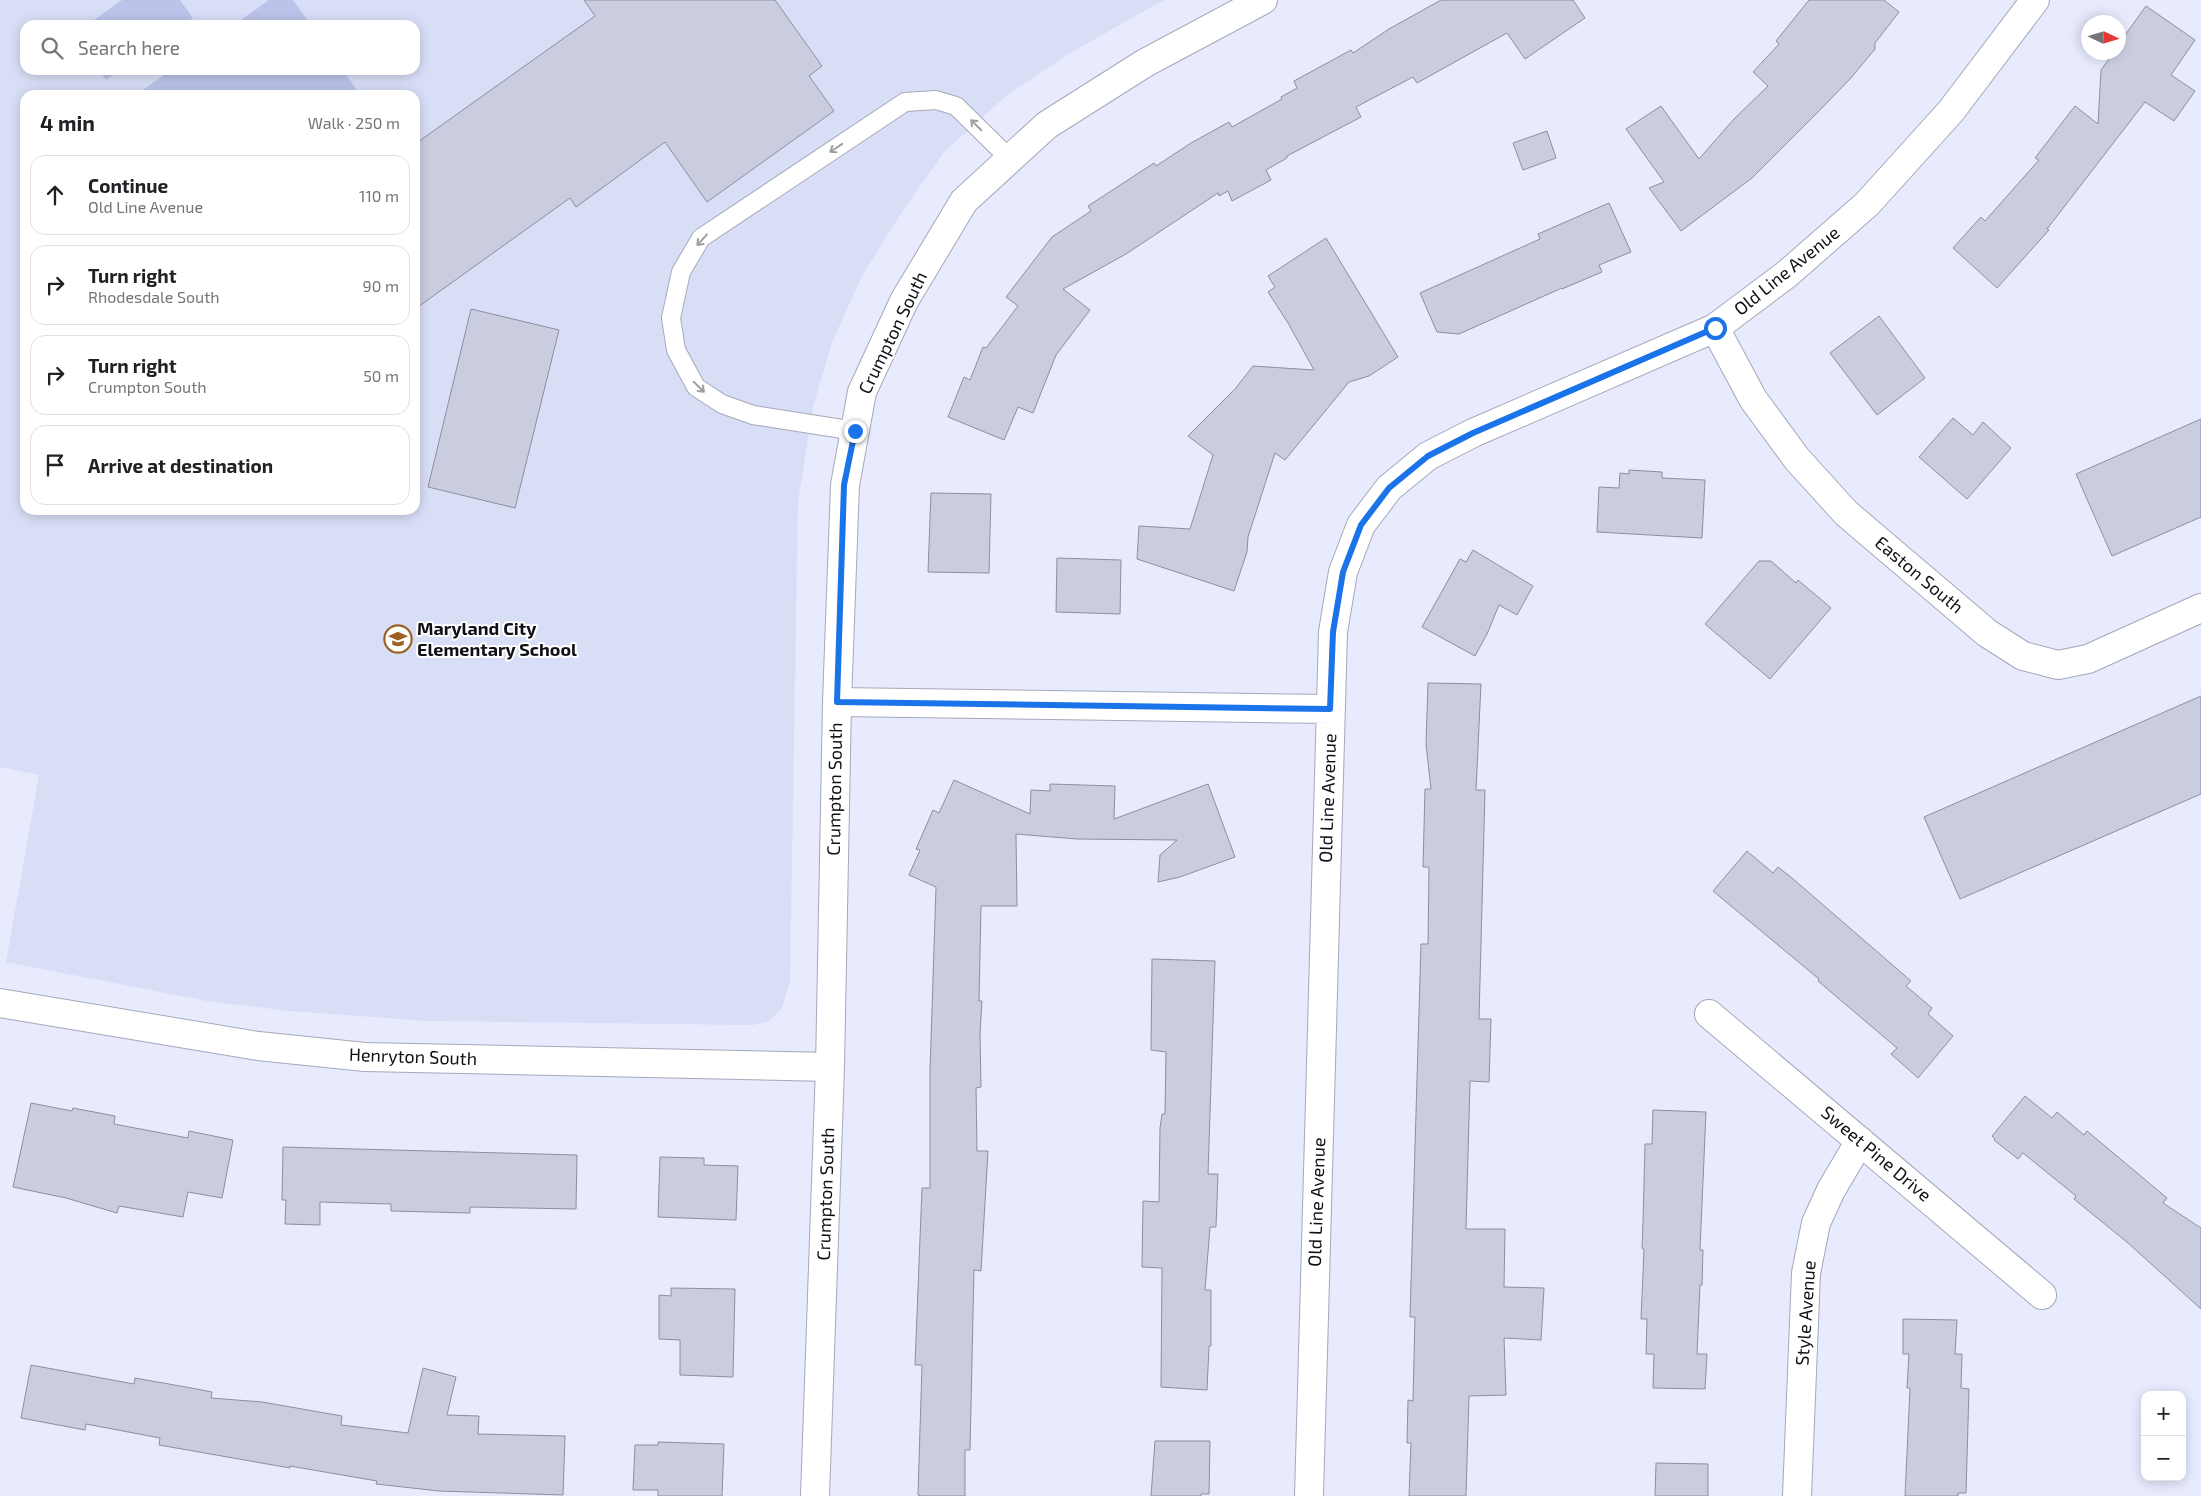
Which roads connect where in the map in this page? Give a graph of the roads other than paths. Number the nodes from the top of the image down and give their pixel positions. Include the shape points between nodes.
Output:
1 (1263, 0) edge
2 (2034, 0) edge
3 (1010, 159) junction
4 (1715, 328) junction
5 (855, 431) junction
6 (2201, 608) edge
7 (837, 702) junction
8 (1330, 709) junction
9 (0, 1004) edge
10 (1709, 1014) dead end
11 (830, 1067) junction
12 (1860, 1141) junction
13 (2042, 1295) dead end
14 (815, 1496) edge
15 (1309, 1496) edge
16 (1797, 1496) edge

1 - 3 street, Crumpton South via 1145,63 1047,125
2 - 4 street, Old Line Avenue via 1951,111 1867,204 1787,274
3 - 5 street, Crumpton South via 964,201 904,301 862,392
3 -> 5 lane via 956,106 936,100 905,102 701,238 681,272 671,318 676,350 696,387 722,404 753,415
4 - 6 street, Easton South via 1753,399 1797,459 1846,513 1988,633 2022,656 2058,665 2088,659
4 - 8 street, Old Line Avenue via 1473,433 1428,456 1389,488 1361,525 1343,572 1333,632
5 - 7 street, Crumpton South via 844,485
7 - 8 street
7 - 11 street, Crumpton South
8 - 15 street, Old Line Avenue
9 - 11 street, Henryton South via 258,1046 365,1057
10 - 12 street, Sweet Pine Drive
11 - 14 street, Crumpton South
12 - 13 street, Sweet Pine Drive
12 - 16 street, Style Avenue via 1816,1223 1806,1273

